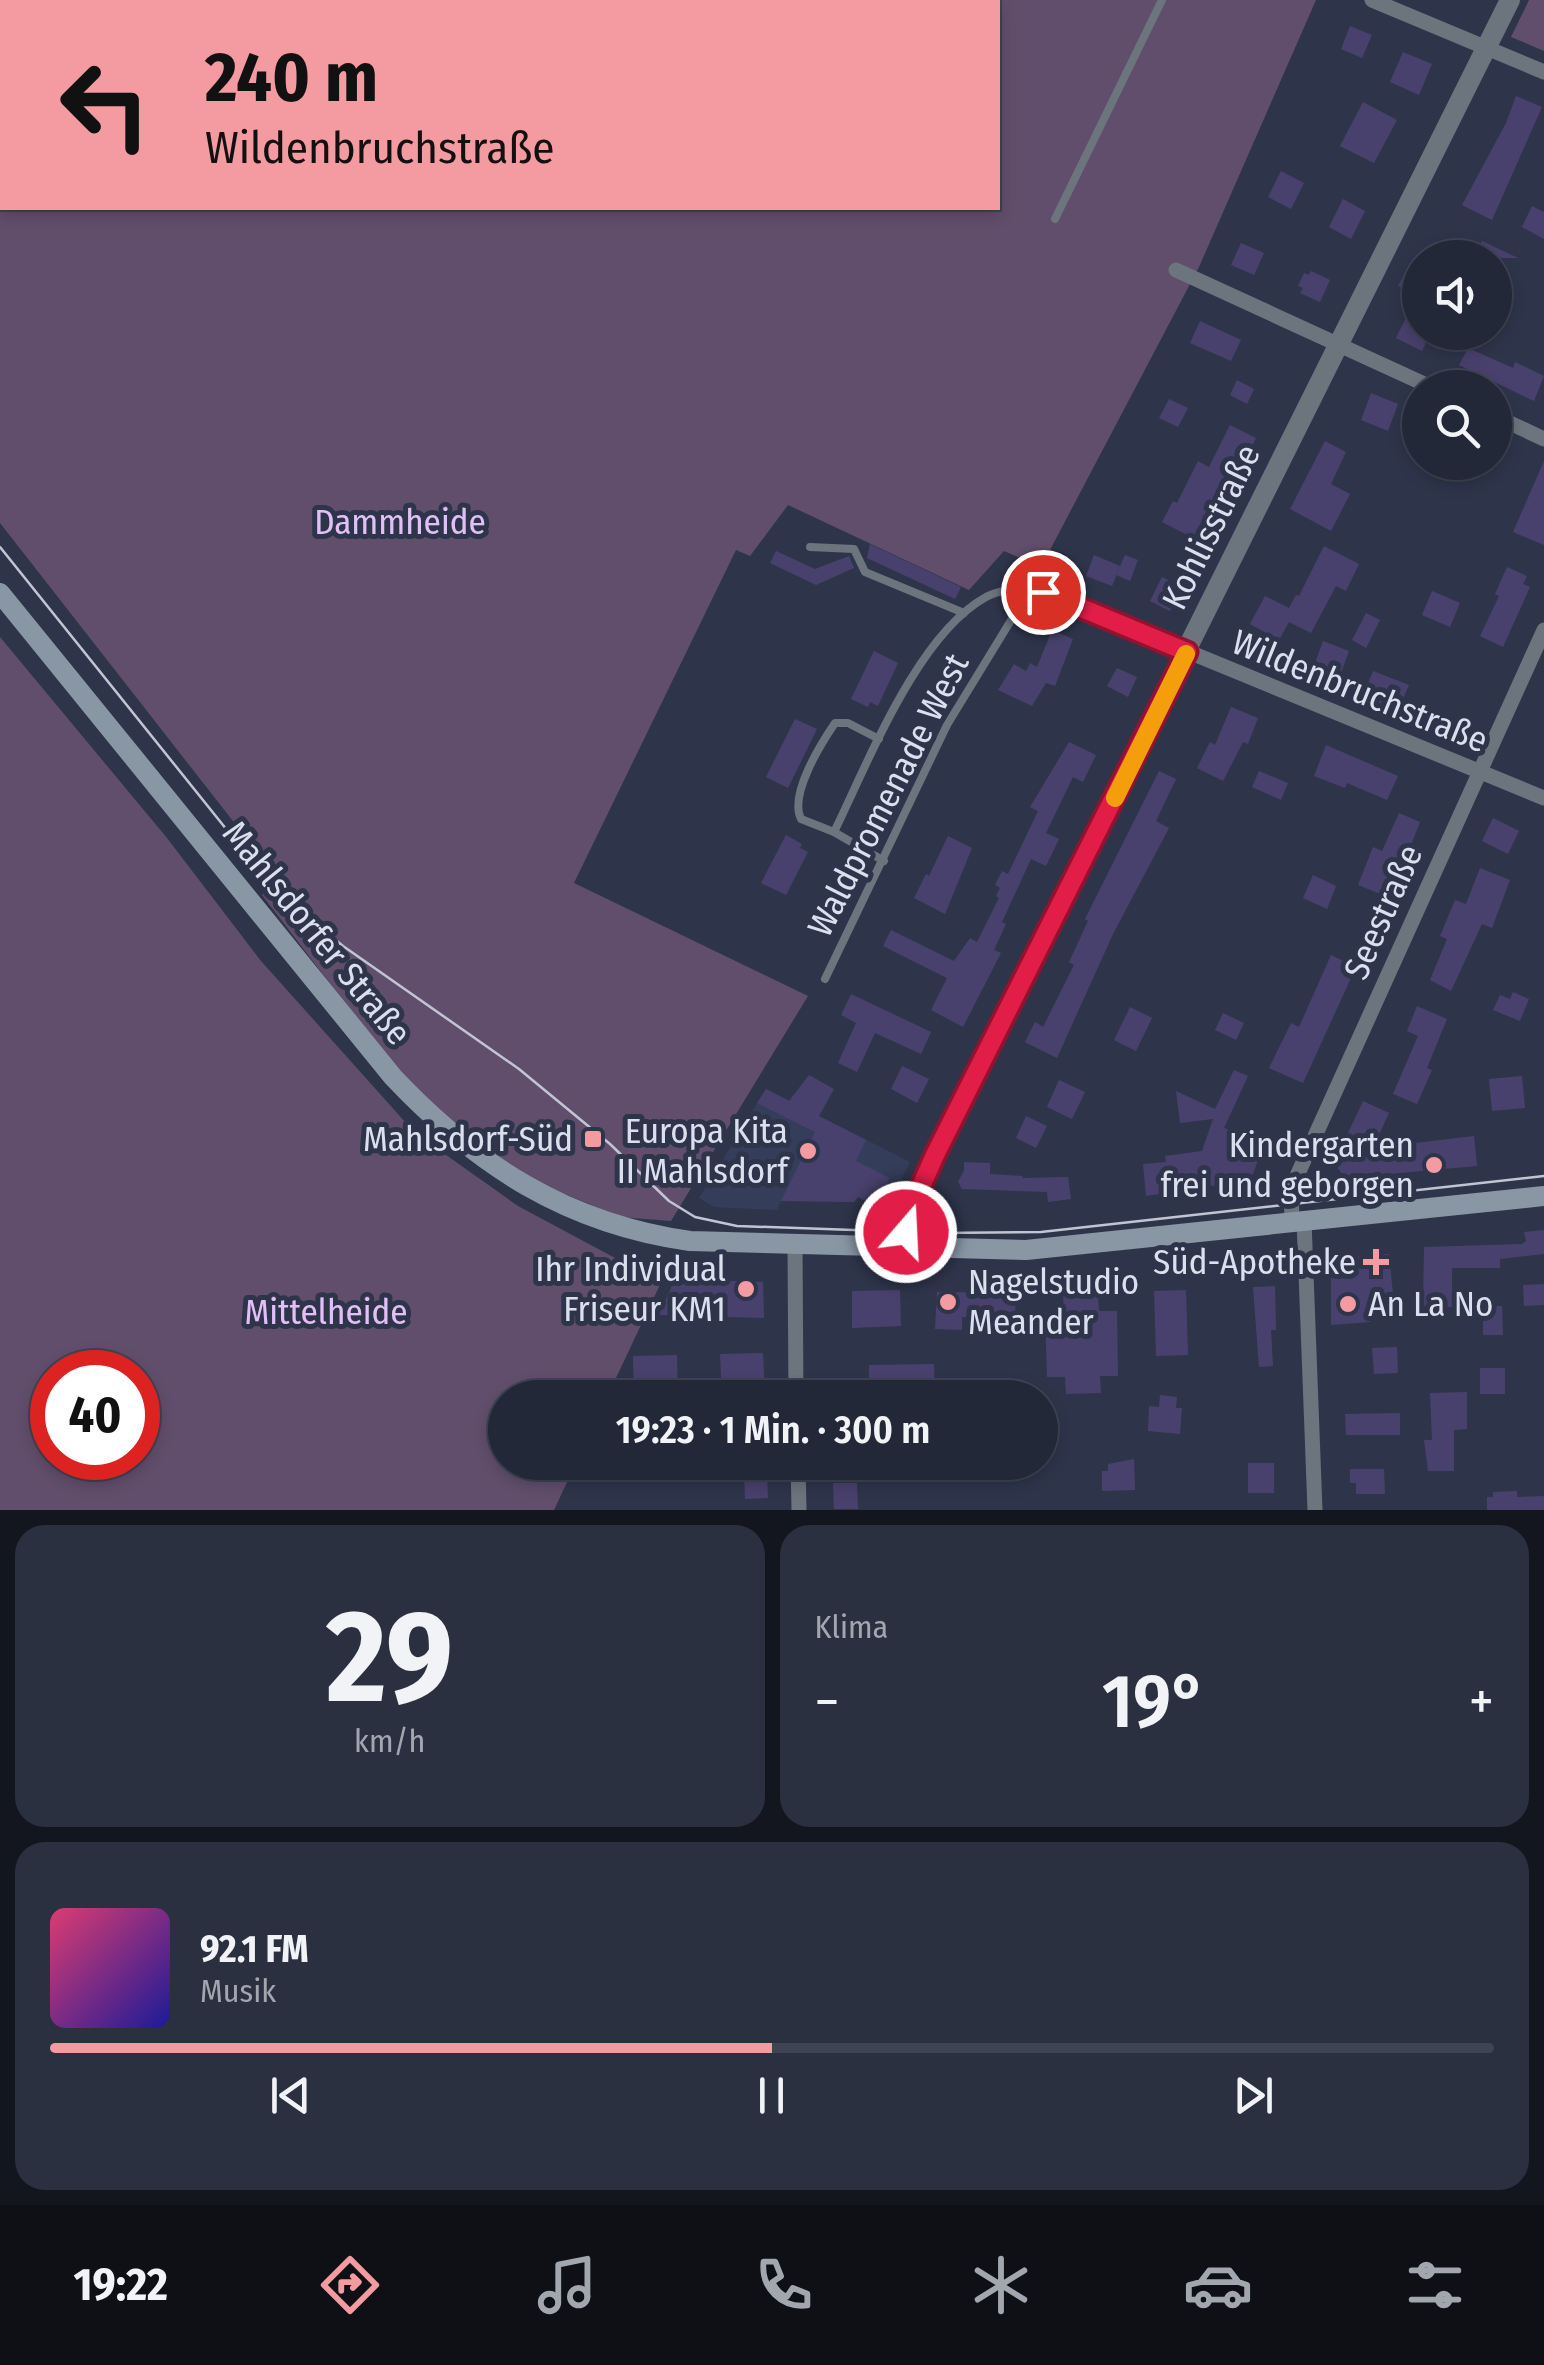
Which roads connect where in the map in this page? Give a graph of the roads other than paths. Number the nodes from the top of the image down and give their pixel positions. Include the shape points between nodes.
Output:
1 (1162, 0) edge
2 (1372, 0) edge
3 (1510, 0) edge
4 (1486, 47) junction
5 (1544, 72) edge
6 (1055, 219) dead end
7 (1176, 270) dead end
8 (1338, 344) junction
9 (1402, 374) edge
10 (1512, 424) edge
11 (1544, 439) edge
12 (810, 546) dead end
13 (1037, 589) junction
14 (0, 594) edge
15 (964, 613) junction
16 (1544, 630) edge
17 (1187, 652) junction
18 (879, 740) junction
19 (1480, 772) junction
20 (1544, 798) edge
21 (834, 832) junction
22 (884, 861) junction
23 (825, 979) dead end
24 (1544, 1196) edge
25 (1298, 1222) junction
26 (795, 1244) junction
27 (904, 1248) junction
28 (796, 1380) edge
29 (799, 1480) edge
30 (800, 1510) edge
31 (1315, 1510) edge

1 - 6 lane
2 - 4 street
3 - 4 street, Kohlisstraße
4 - 5 street
4 - 8 street, Kohlisstraße
7 - 8 street
8 - 9 street
8 - 17 street, Kohlisstraße
10 - 11 street
12 - 15 lane via 854,548 865,572
13 - 15 lane via 989,594
13 - 17 street, Wildenbruchstraße
13 - 22 lane, Waldpromenade West via 948,725
14 - 26 main road, Mahlsdorfer Straße via 350,1026 456,1138 526,1188 646,1235
15 - 18 lane via 921,662
16 - 19 street, Seestraße
17 - 19 street, Wildenbruchstraße
17 - 27 street, Kohlisstraße via 935,1155 907,1220
18 - 21 lane
18 - 21 lane via 848,722 835,724 798,793 801,819
19 - 20 street, Wildenbruchstraße
19 - 25 street, Seestraße via 1291,1189
21 - 22 lane
22 - 23 lane, Waldpromenade West
24 - 25 main road, Mahlsdorfer Straße
25 - 27 main road, Mahlsdorfer Straße via 1026,1250
25 - 31 street, Seestraße
26 - 27 main road, Mahlsdorfer Straße
26 - 28 street
29 - 30 street

